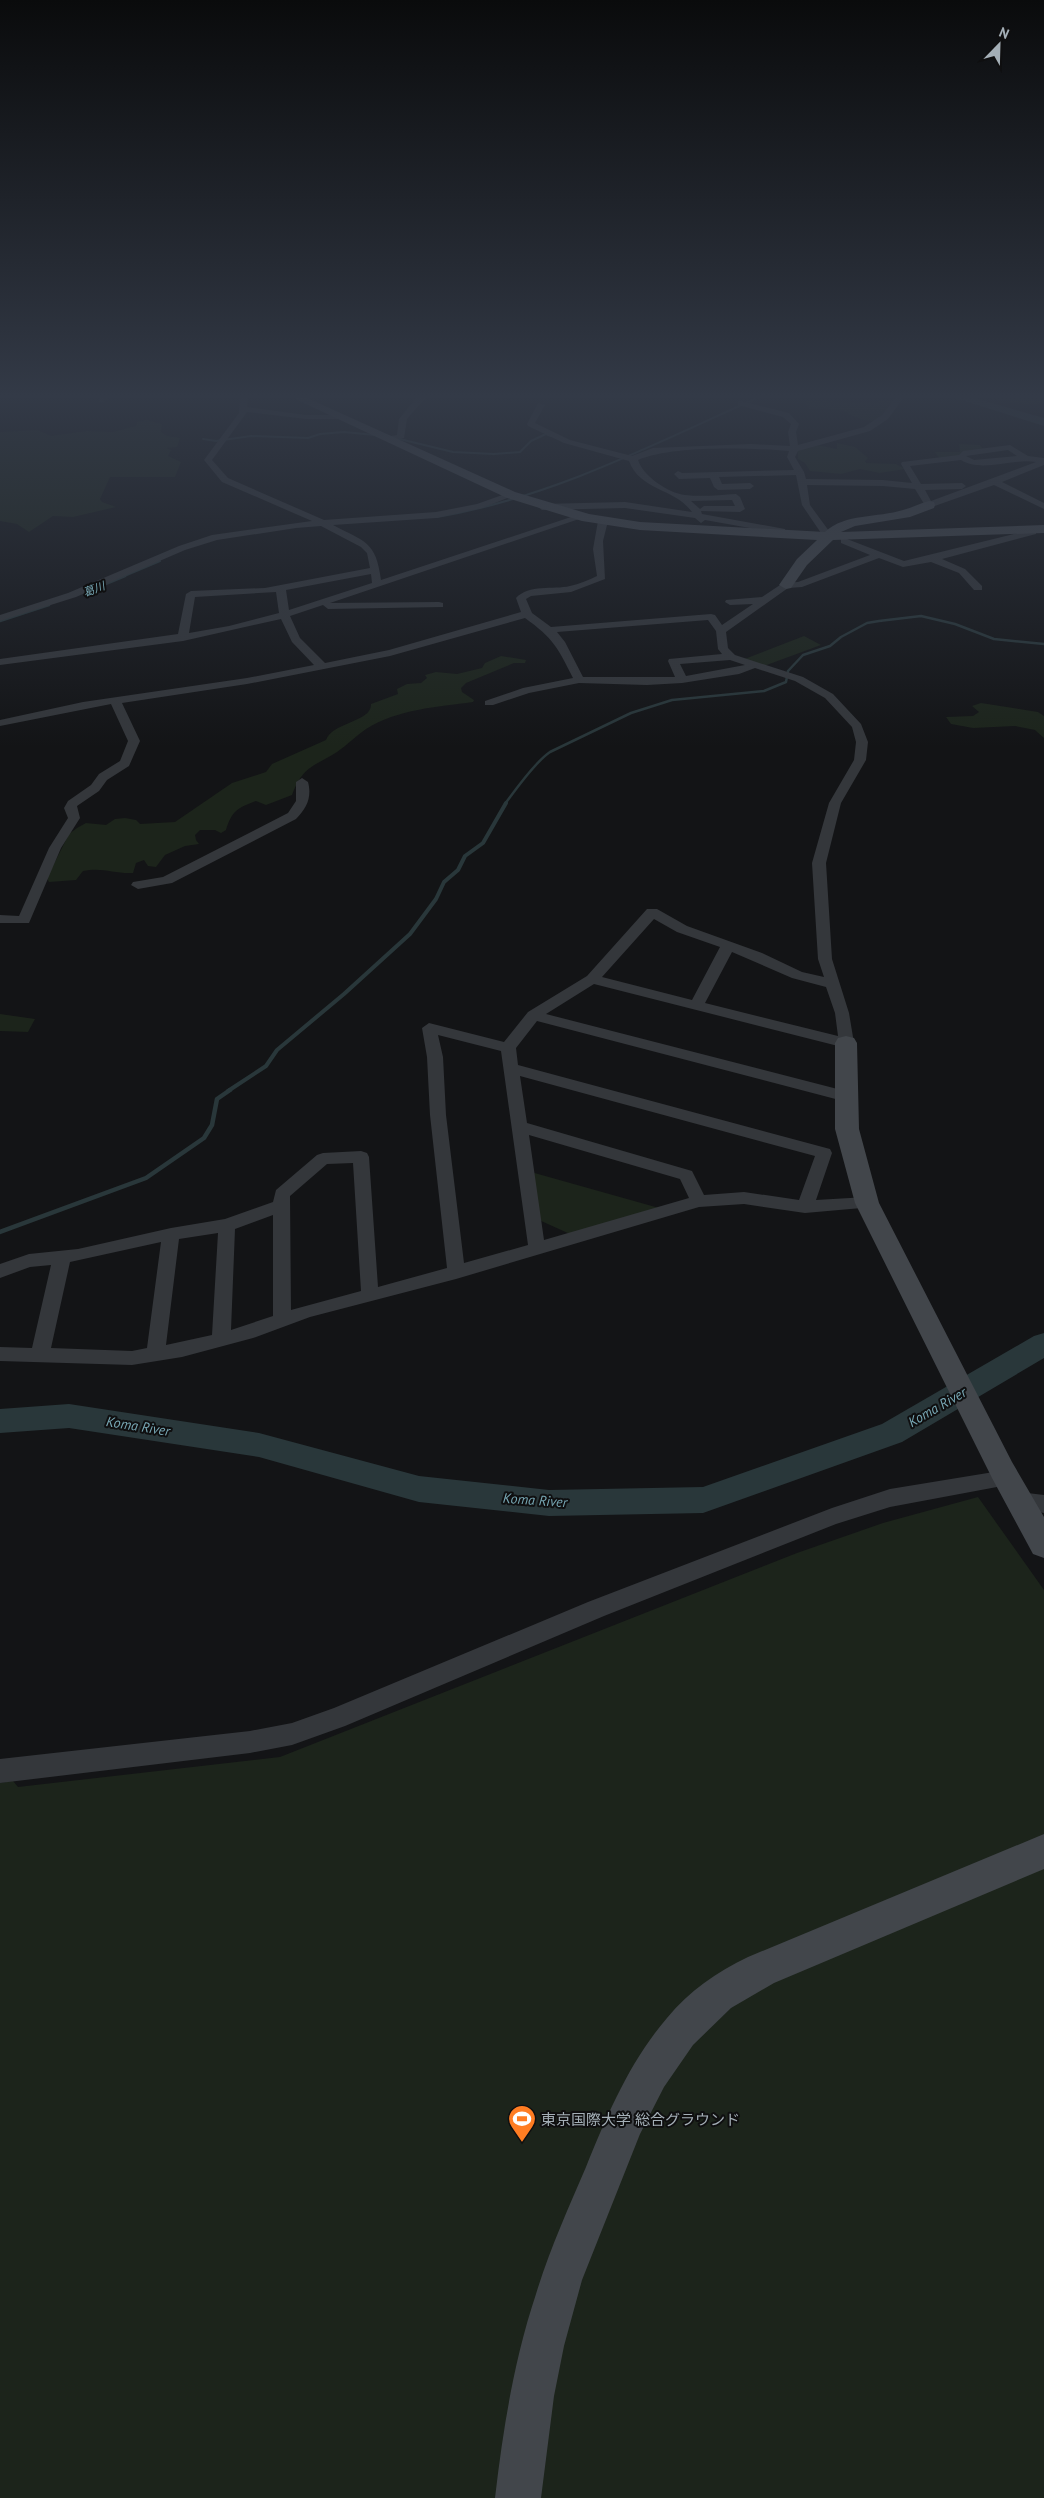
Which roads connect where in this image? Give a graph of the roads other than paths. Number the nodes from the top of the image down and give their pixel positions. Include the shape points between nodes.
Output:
1 (698, 513) edge
2 (301, 514) edge
3 (443, 514) edge
4 (568, 514) edge
5 (701, 514) edge
6 (812, 514) edge
7 (905, 514) edge
8 (580, 517) junction
9 (603, 521) junction
10 (322, 523) junction
11 (1044, 529) edge
12 (704, 530) junction
13 (1029, 530) junction
14 (825, 534) junction
15 (783, 535) junction
16 (844, 541) dead end
17 (879, 555) junction
18 (933, 559) junction
19 (375, 570) junction
20 (377, 585) junction
21 (786, 585) junction
22 (978, 588) dead end
23 (281, 589) junction
24 (767, 600) junction
25 (730, 602) dead end
26 (313, 605) junction
27 (439, 605) dead end
28 (527, 614) junction
29 (284, 615) junction
30 (0, 618) edge
31 (549, 630) junction
32 (720, 631) junction
33 (184, 638) junction
34 (731, 658) junction
35 (0, 662) edge
36 (321, 665) junction
37 (752, 666) junction
38 (579, 680) junction
39 (682, 680) junction
40 (115, 700) junction
41 (489, 703) dead end
42 (0, 723) edge
43 (302, 782) dead end
44 (138, 885) dead end
45 (0, 919) edge
46 (728, 946) junction
47 (592, 979) junction
48 (833, 984) junction
49 (696, 1005) junction
50 (532, 1015) junction
51 (846, 1043) junction
52 (508, 1048) junction
53 (510, 1068) junction
54 (847, 1097) junction
55 (518, 1126) junction
56 (700, 1201) junction
57 (281, 1206) junction
58 (806, 1206) junction
59 (872, 1212) junction
60 (227, 1225) junction
61 (171, 1234) junction
62 (537, 1249) junction
63 (62, 1257) junction
64 (0, 1271) edge
65 (456, 1272) junction
66 (370, 1296) junction
67 (282, 1319) junction
68 (221, 1340) junction
69 (0, 1354) edge
70 (156, 1354) junction
71 (40, 1355) junction
72 (1023, 1494) edge
73 (1044, 1545) edge
74 (0, 1771) edge
75 (1044, 1852) edge
76 (518, 2498) edge

1 - 12 street
2 - 10 street
3 - 10 street
4 - 8 main road
5 - 15 street via 782,531
6 - 14 street
7 - 14 main road via 842,526
8 - 9 main road
8 - 20 street
9 - 12 main road
9 - 28 street via 598,532 600,549 597,563 602,577 571,589 523,594 521,598
10 - 19 street via 364,545 371,552
10 - 30 street via 215,537 72,595
11 - 13 main road
12 - 15 main road
13 - 14 main road
13 - 18 street via 1033,532
14 - 15 main road
14 - 21 main road
16 - 17 street
17 - 18 street via 903,564
17 - 21 street via 799,585
18 - 22 street via 962,571
19 - 20 street
19 - 23 street
20 - 26 street
21 - 24 street
23 - 29 street
23 - 33 street via 191,594
24 - 25 street
24 - 32 street
26 - 27 street
26 - 29 street
28 - 31 street
28 - 36 street via 390,653
29 - 33 street
29 - 36 street via 296,644
31 - 32 street via 711,616
31 - 38 street via 560,642
32 - 34 street via 723,649
33 - 35 street
34 - 37 street
34 - 39 street via 673,660
36 - 40 street via 247,681
37 - 39 street
37 - 48 street via 799,679 829,696 857,726 862,742 860,760 835,803 819,864 825,959
38 - 39 street
38 - 41 street via 527,690
40 - 42 street
40 - 45 street via 134,741 125,763 72,804 70,808 74,818 54,848 24,920
43 - 44 street via 305,791 300,809 292,816 167,880
46 - 47 street via 682,929 652,912
46 - 48 street via 797,975
46 - 49 street
47 - 49 street
47 - 50 street
48 - 51 street via 842,1013
49 - 51 street
50 - 52 street
50 - 54 street
51 - 54 main road
52 - 53 street
52 - 65 street via 429,1028 435,1057 438,1115
53 - 55 street
53 - 58 street via 824,1153
54 - 59 main road via 847,1129
55 - 56 street via 686,1175
55 - 62 street
56 - 58 street via 744,1198
56 - 62 street
57 - 60 street
57 - 66 street via 282,1194 323,1159 361,1157
57 - 67 street
58 - 59 street
59 - 72 main road via 978,1422
60 - 61 street
60 - 68 street
61 - 63 street
61 - 70 street
62 - 65 street
63 - 64 street via 29,1261
63 - 71 street
65 - 66 street
66 - 67 street
67 - 68 street
68 - 70 street
69 - 71 street
70 - 71 street via 132,1358
72 - 73 main road
72 - 74 street via 890,1498 605,1605 292,1734 250,1742
75 - 76 main road via 768,1968 720,1994 691,2017 670,2041 649,2074 614,2148 556,2296 533,2387

